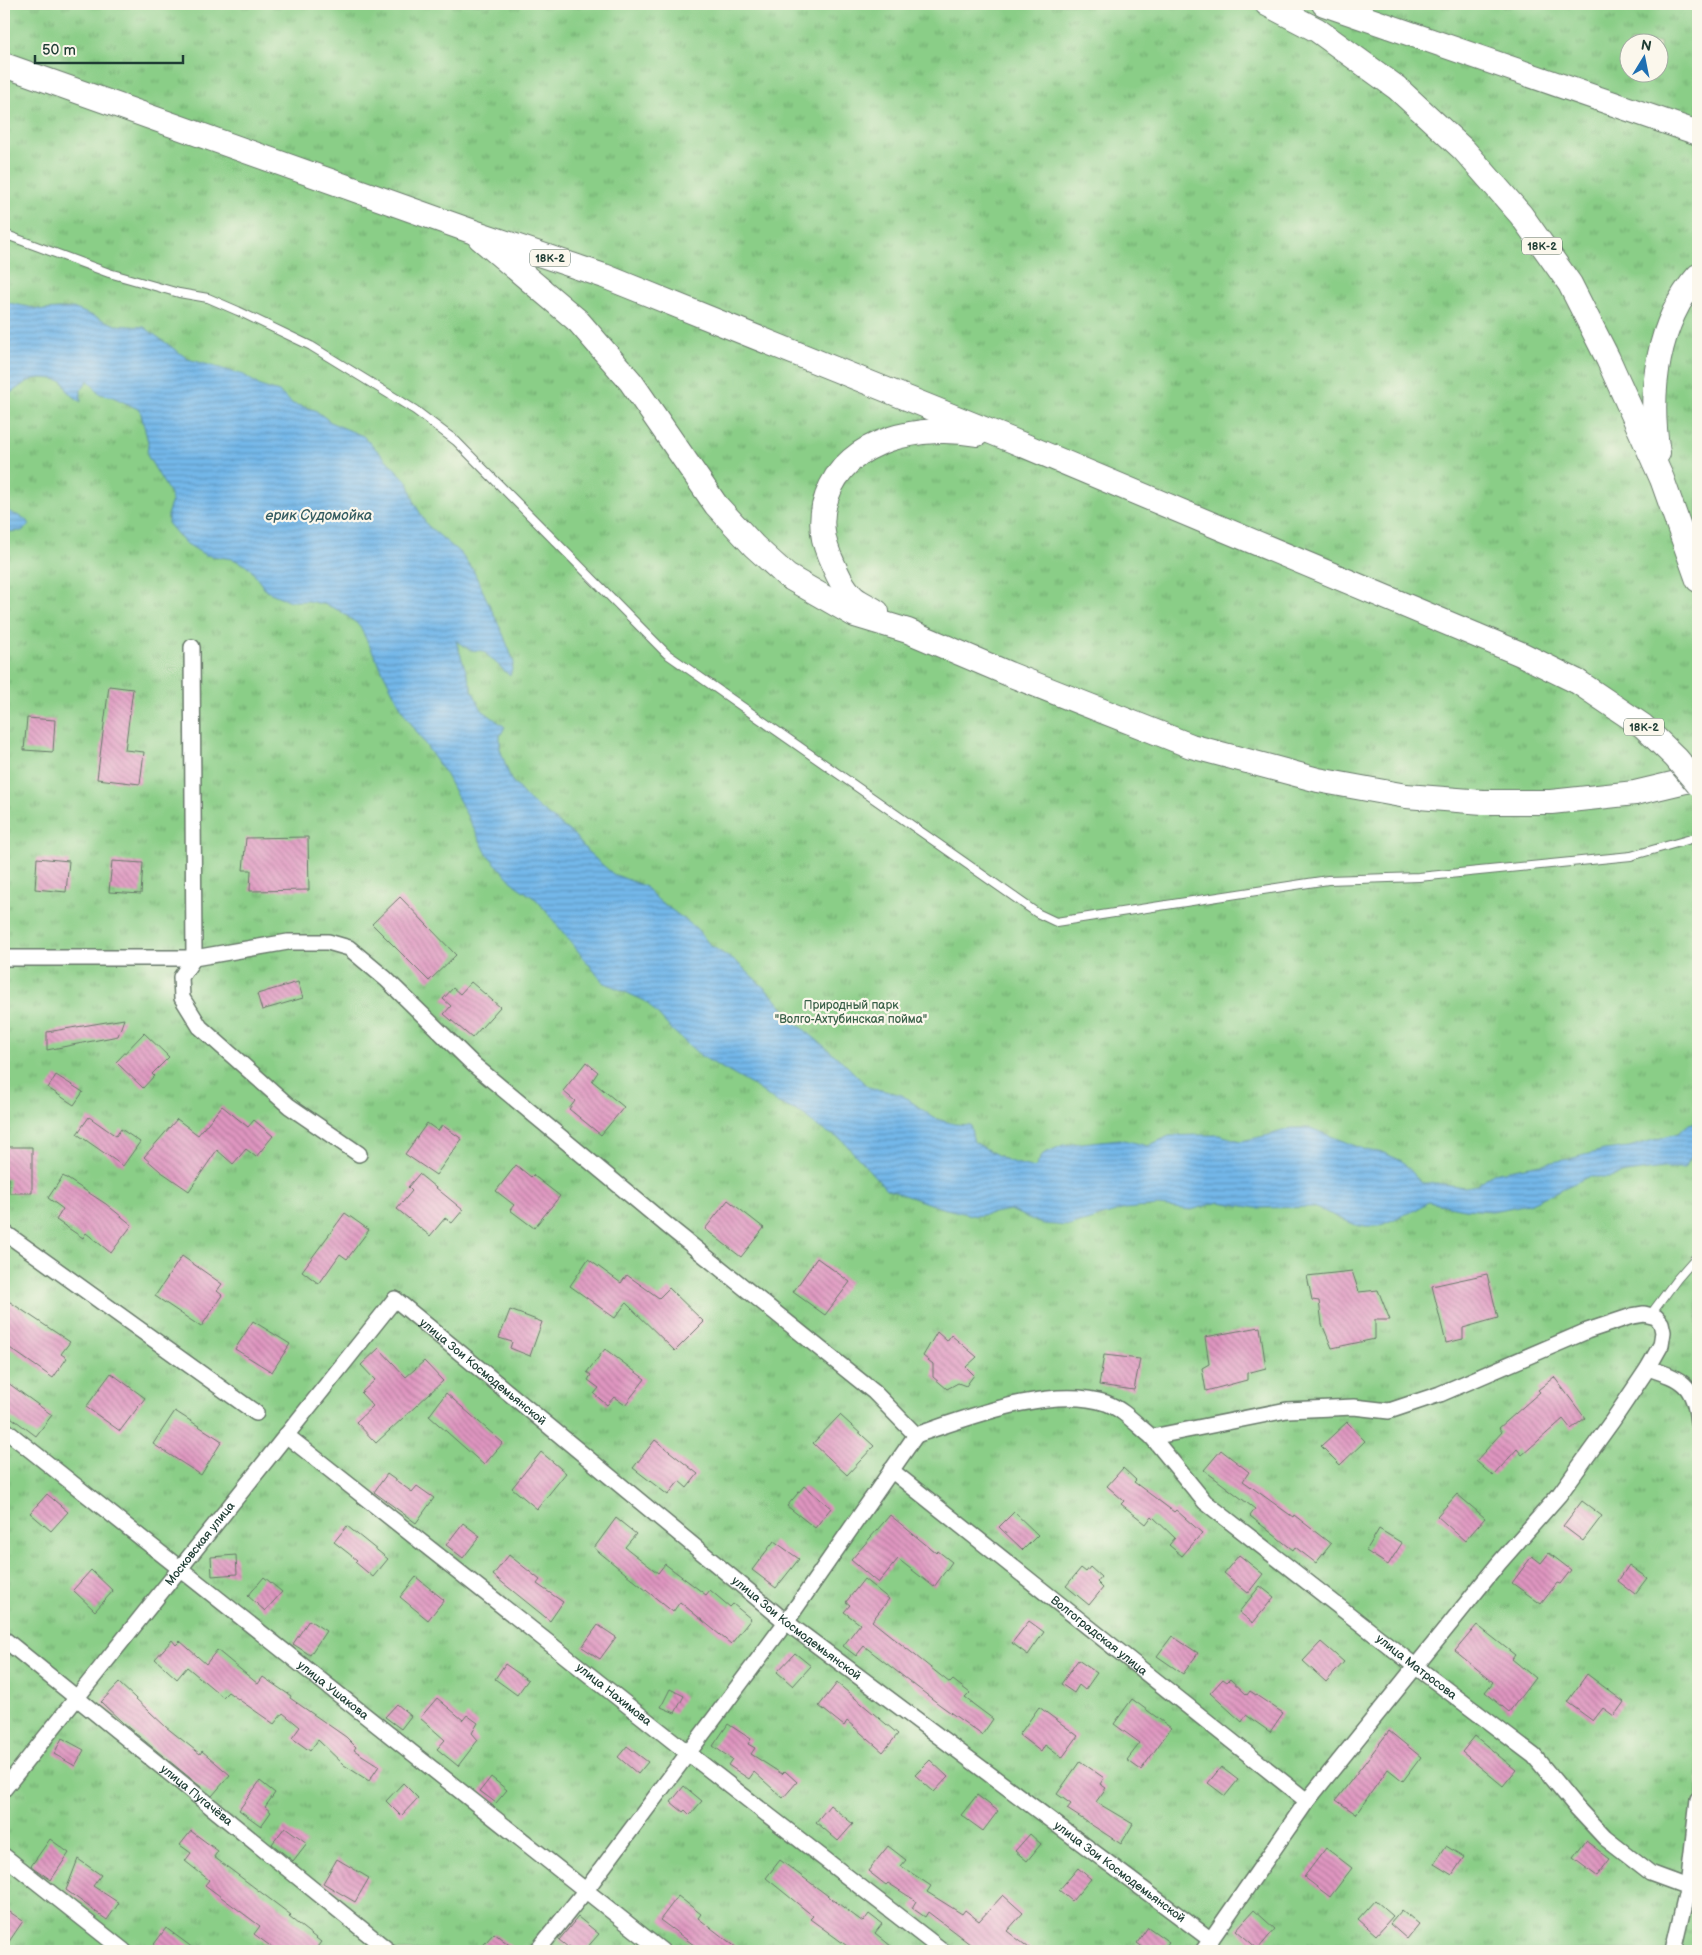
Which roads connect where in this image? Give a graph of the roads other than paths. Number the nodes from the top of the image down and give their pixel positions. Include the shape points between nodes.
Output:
1 (1267, 4) edge
2 (1324, 4) edge
3 (4, 65) edge
4 (1698, 133) edge
5 (471, 231) junction
6 (4, 234) edge
7 (1698, 276) edge
8 (1011, 440) junction
9 (1662, 479) junction
10 (1698, 580) edge
11 (908, 631) junction
12 (192, 647) dead end
13 (1698, 778) edge
14 (1698, 784) edge
15 (1698, 837) edge
16 (4, 958) edge
17 (194, 958) junction
18 (358, 1154) dead end
19 (4, 1232) edge
20 (1698, 1255) edge
21 (395, 1299) joint
22 (1651, 1314) junction
23 (1648, 1368) junction
24 (256, 1413) dead end
25 (1698, 1422) edge
26 (4, 1429) edge
27 (916, 1434) junction
28 (286, 1435) junction
29 (1152, 1437) junction
30 (891, 1470) junction
31 (180, 1568) junction
32 (786, 1622) junction
33 (4, 1639) edge
34 (1415, 1666) junction
35 (76, 1699) junction
36 (688, 1753) junction
37 (4, 1789) edge
38 (1698, 1800) edge
39 (1307, 1801) junction
40 (4, 1856) edge
41 (1688, 1887) junction
42 (586, 1890) junction
43 (1207, 1946) edge
44 (124, 1951) edge
45 (389, 1951) edge
46 (537, 1951) edge
47 (662, 1951) edge
48 (943, 1951) edge
49 (1673, 1951) edge

1 - 9 main road, 18К-2 via 1317,30 1396,88 1464,150 1520,215 1570,284 1608,358
2 - 4 main road
3 - 5 main road, 18К-2
5 - 8 main road, 18К-2 via 604,276
5 - 11 main road via 578,321 631,382 716,505 754,546 787,576 855,615
6 - 15 lane via 109,273 208,298 238,310 311,346 415,410 456,441 667,654 1037,913 1056,922 1328,880 1419,877 1630,856
7 - 9 main road via 1685,290 1666,330 1654,385 1655,434
8 - 11 main road via 961,431 921,432 896,437 870,447 847,464 832,481 822,509 824,541 838,576 854,597
8 - 14 main road, 18К-2, bridge via 1512,650 1578,682 1643,726
9 - 10 main road, 18К-2
11 - 13 main road via 1191,746 1318,780 1406,796 1483,802 1551,802 1636,793
12 - 17 street
16 - 17 street
17 - 18 street via 181,977 182,998 200,1027 289,1106
17 - 27 street via 288,942 328,942 349,948 386,979 474,1065 874,1392
19 - 24 street
20 - 22 lane
21 - 28 street, Московская улица
21 - 32 street, улица Зои Космодемьянской
22 - 23 street via 1661,1323 1663,1332 1661,1345
22 - 29 street via 1632,1316 1587,1331 1440,1394 1389,1411 1354,1407 1287,1410
23 - 25 street via 1687,1386 1693,1396
23 - 34 street via 1559,1495 1499,1562
26 - 31 street, улица Ушакова
27 - 29 street, улица Матросова via 988,1412 1048,1399 1082,1397 1108,1404
27 - 30 street
28 - 31 street, Московская улица
28 - 36 street, улица Нахимова
29 - 34 street, улица Матросова via 1204,1502
30 - 32 street
30 - 39 street, Волгоградская улица
31 - 35 street, Московская улица
31 - 42 street, улица Ушакова
32 - 36 street
32 - 43 street, улица Зои Космодемьянской
33 - 35 street, улица Пугачёва
34 - 39 street
34 - 41 street, улица Матросова via 1534,1756 1604,1838 1650,1873
35 - 37 street, Московская улица
35 - 45 street, улица Пугачёва
36 - 42 street
36 - 48 street, улица Нахимова
38 - 41 street
39 - 43 street
40 - 44 street
41 - 49 street
42 - 46 street
42 - 47 street, улица Ушакова

